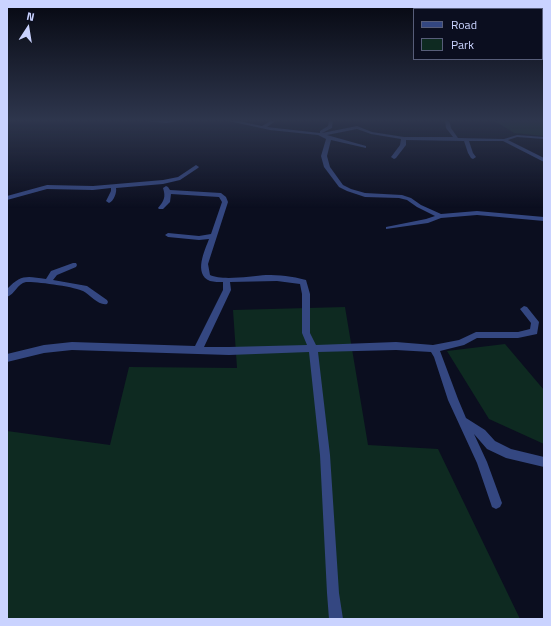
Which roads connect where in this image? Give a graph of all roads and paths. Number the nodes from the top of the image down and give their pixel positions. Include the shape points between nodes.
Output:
1 (324, 149) edge
2 (400, 149) edge
3 (469, 149) edge
4 (522, 149) edge
5 (473, 156) dead end
6 (394, 157) dead end
7 (544, 160) edge
8 (196, 167) dead end
9 (163, 182) junction
10 (113, 186) junction
11 (167, 192) junction
12 (7, 198) edge
13 (110, 202) dead end
14 (161, 208) dead end
15 (440, 216) junction
16 (544, 219) edge
17 (388, 228) dead end
18 (168, 235) dead end
19 (212, 236) junction
20 (73, 265) dead end
21 (226, 280) junction
22 (48, 282) junction
23 (7, 294) edge
24 (104, 302) dead end
25 (524, 308) dead end
26 (313, 348) junction
27 (433, 348) junction
28 (198, 350) junction
29 (7, 358) edge
30 (464, 422) junction
31 (544, 462) edge
32 (496, 503) dead end
33 (336, 619) edge

1 - 15 street via 327,167 341,186 365,195 400,196
2 - 6 street
3 - 5 street
4 - 7 street
8 - 9 street via 180,178
9 - 10 street
9 - 11 street
10 - 12 street via 47,187
10 - 13 street
11 - 14 street via 167,202
11 - 19 street via 214,194 224,198 222,214
15 - 16 street via 477,213
15 - 17 street via 428,222
18 - 19 street via 199,238
19 - 21 street via 204,264 205,271 212,279
20 - 22 street via 54,273
21 - 26 street via 295,278 303,282 306,294 306,333
21 - 28 street via 227,290
22 - 23 street via 18,282
22 - 24 street via 84,288
25 - 27 street via 535,322 534,332 518,335 476,335 461,343
26 - 27 street
26 - 28 street
26 - 33 street via 325,455
27 - 30 street
28 - 29 street via 72,346 44,349
30 - 31 street via 481,433 491,445 510,454
30 - 32 street via 482,462

